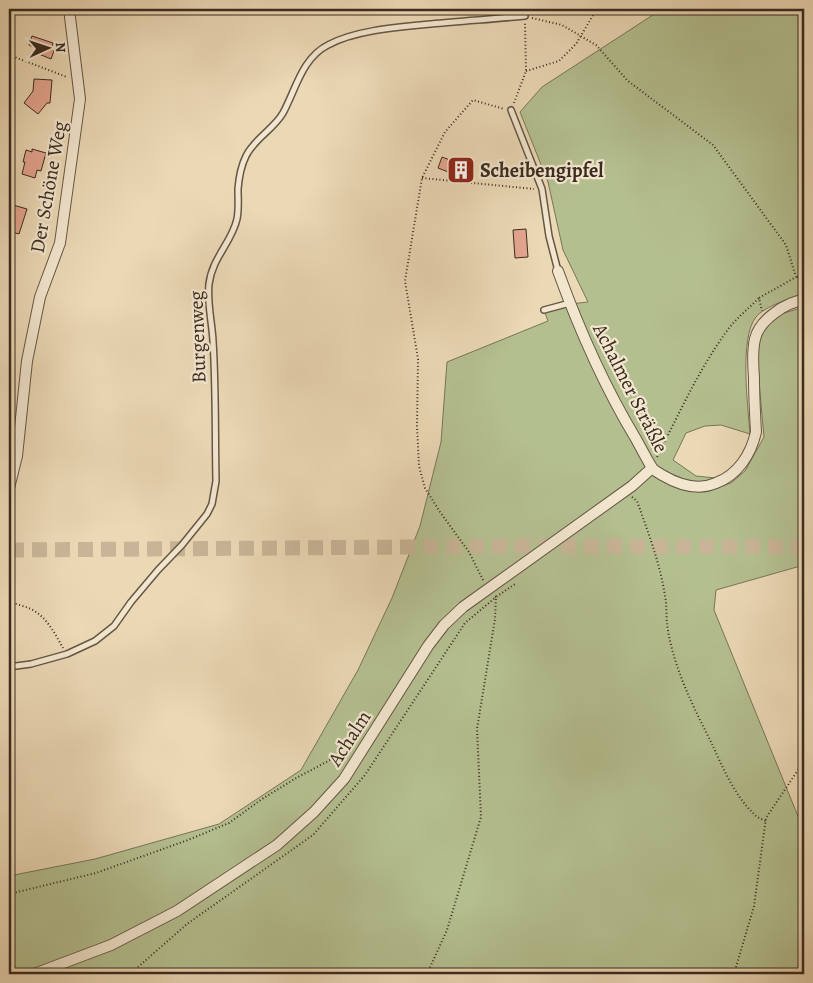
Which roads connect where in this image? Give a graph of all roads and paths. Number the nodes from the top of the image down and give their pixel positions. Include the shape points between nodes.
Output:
1 (69, 9) edge
2 (555, 9) edge
3 (629, 9) edge
4 (595, 12) junction
5 (525, 16) junction
6 (581, 36) junction
7 (9, 55) edge
8 (526, 71) junction
9 (78, 82) junction
10 (511, 110) junction
11 (422, 178) junction
12 (542, 189) junction
13 (558, 271) joint
14 (804, 274) edge
15 (796, 278) junction
16 (759, 298) junction
17 (804, 300) edge
18 (570, 303) junction
19 (544, 310) dead end
20 (765, 322) junction
21 (652, 468) junction
22 (9, 488) edge
23 (632, 498) dead end
24 (488, 589) junction
25 (496, 597) dead end
26 (9, 602) edge
27 (60, 643) dead end
28 (9, 665) edge
29 (360, 752) junction
30 (804, 761) edge
31 (766, 821) junction
32 (9, 894) edge
33 (34, 974) edge
34 (427, 974) edge
35 (734, 974) edge

1 - 9 street, Der Schöne Weg
2 - 4 path
3 - 4 path
4 - 6 path
5 - 6 path via 562,25
5 - 8 path
5 - 28 lane, Burgenweg via 377,31 329,44 312,56 281,116 247,153 240,176 238,217 211,274 209,298 216,481 212,504 114,626 95,641 67,654 31,664
6 - 8 path via 559,61
6 - 15 path via 596,45 628,81 713,145 786,245
7 - 9 path
8 - 10 path
9 - 22 street, Der Schöne Weg via 80,99 60,243 40,297 27,362 18,456
10 - 11 path via 473,100 445,132
10 - 12 lane
11 - 12 path
11 - 24 path via 405,281 418,359 419,466 425,488 469,552
12 - 13 lane
13 - 18 street, Achalmer Sträßle
14 - 15 path
15 - 16 path
16 - 20 path
16 - 21 path via 743,312 707,362
17 - 20 street, Achalmer Sträßle via 787,305
18 - 19 lane
18 - 21 street, Achalmer Sträßle via 595,361
20 - 21 street, Achalmer Sträßle via 755,337 753,348 756,432 750,452 741,466 728,478 701,487 683,485
21 - 24 street, Achalm via 632,486
23 - 31 path via 637,501 660,574 666,597 667,625 680,674 728,778 752,813
24 - 29 street, Achalm via 444,625
25 - 34 path via 477,729 481,817 447,930
26 - 27 path via 40,615
29 - 32 path via 332,759 298,776 229,823 188,840 96,874
29 - 33 street, Achalm via 344,779 277,845 178,910 111,945
30 - 31 path
31 - 35 path via 754,906

